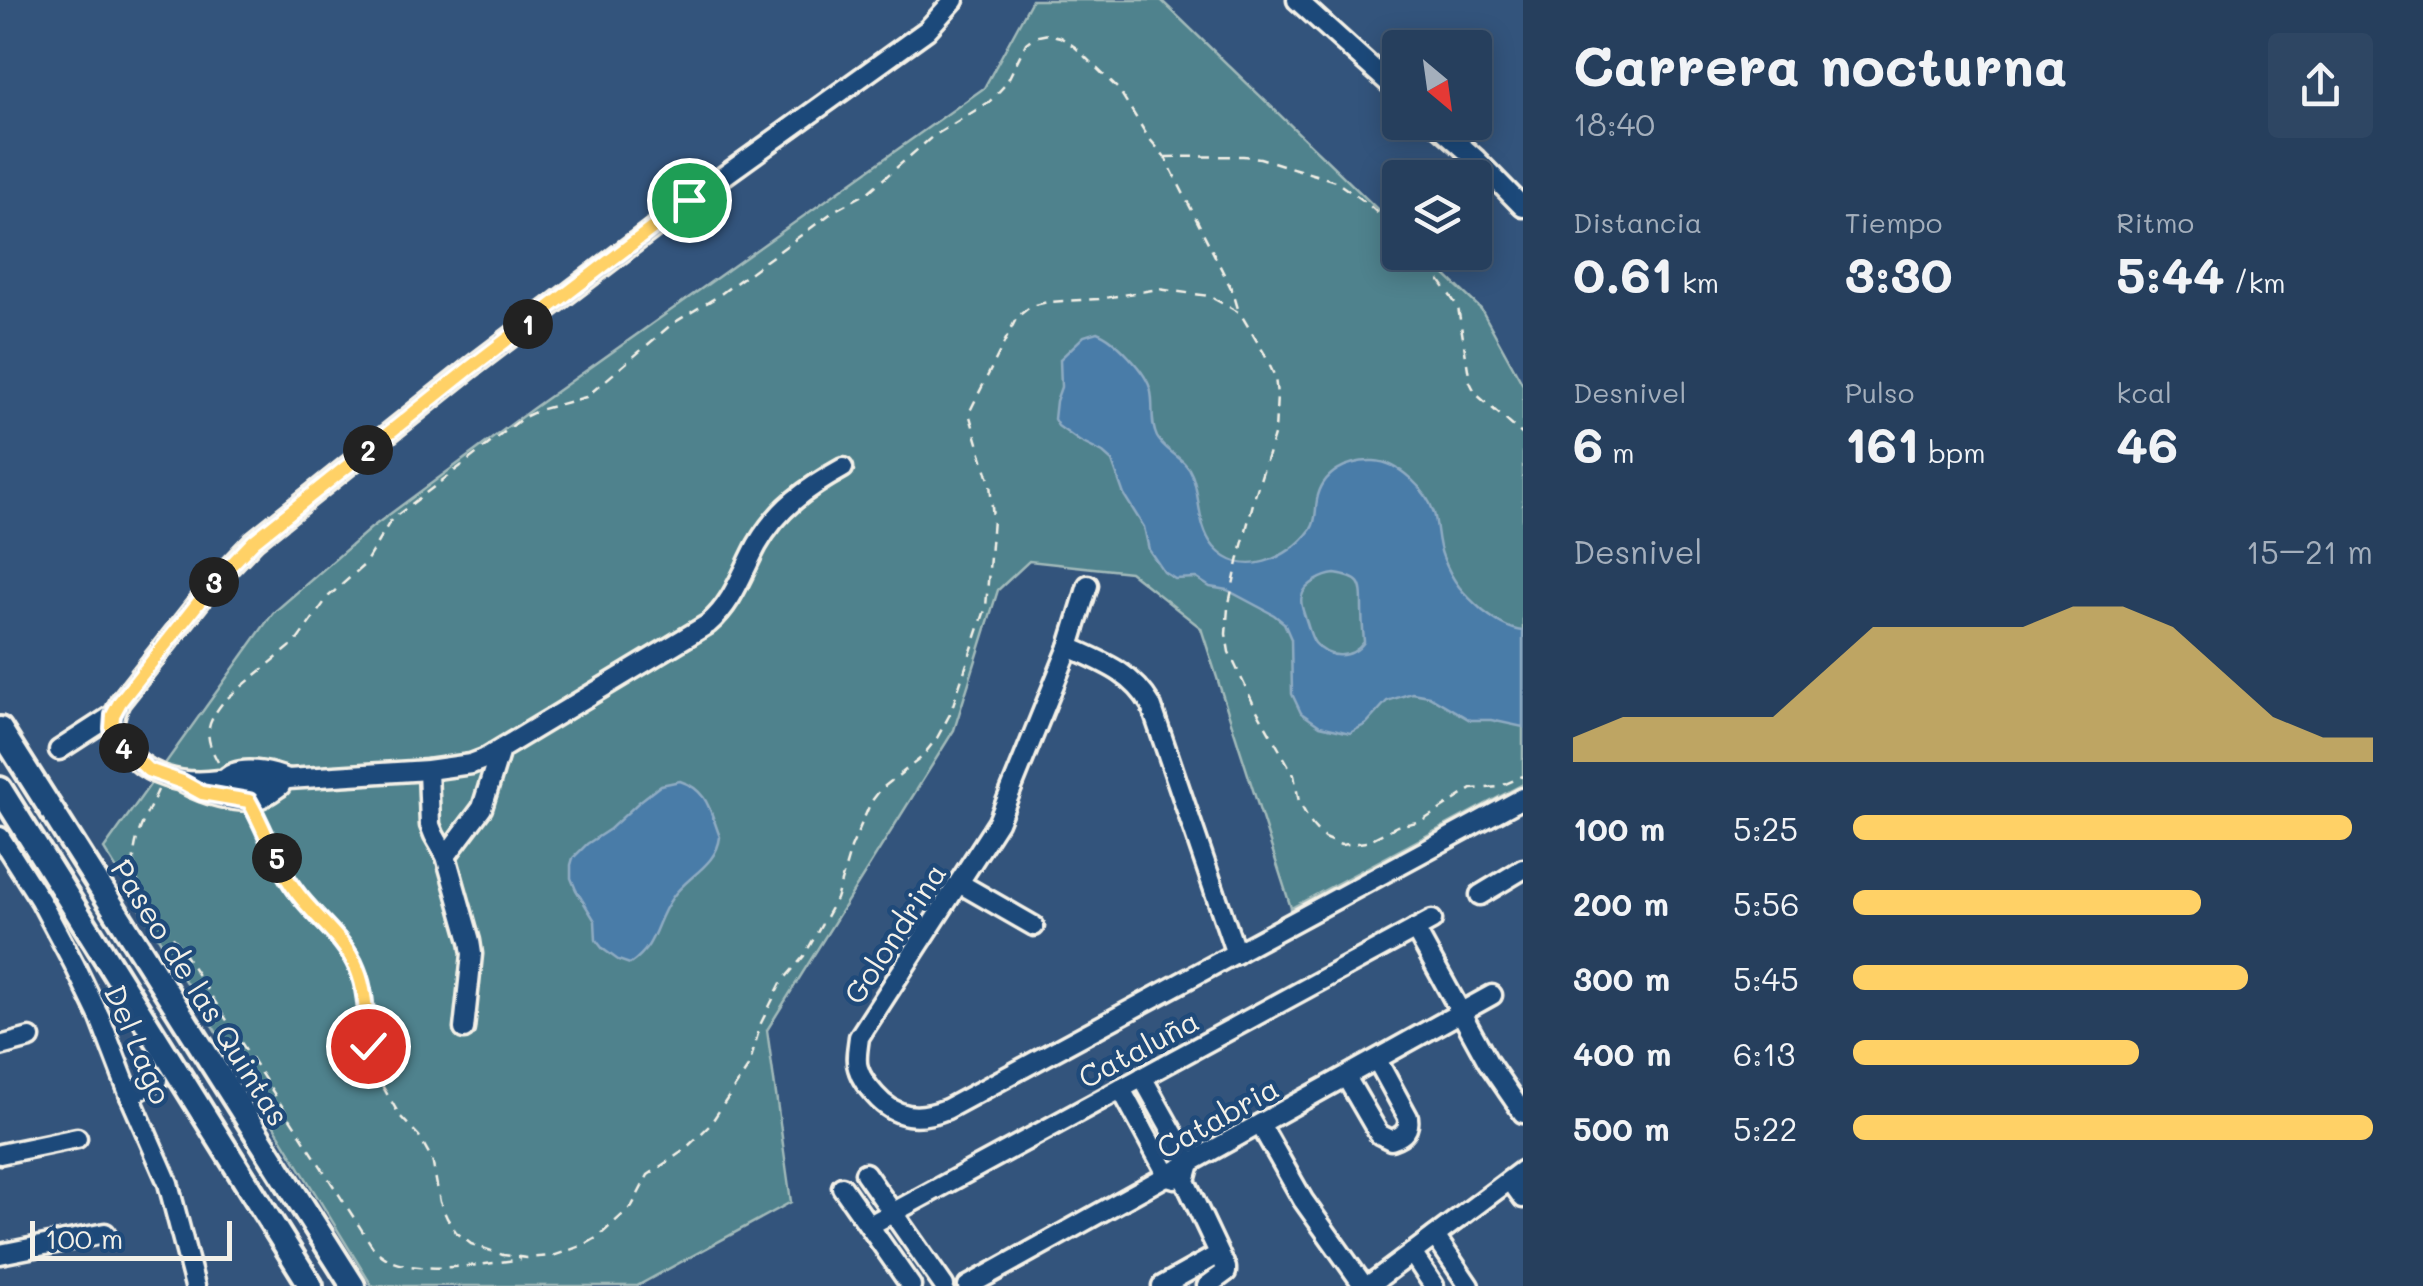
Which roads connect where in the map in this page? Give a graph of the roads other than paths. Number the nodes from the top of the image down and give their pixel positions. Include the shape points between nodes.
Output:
1 (954, 0) edge
2 (1297, 0) edge
3 (1382, 77) edge
4 (1454, 140) edge
5 (1523, 206) edge
6 (843, 468) dead end
7 (1088, 584) dead end
8 (1069, 647) junction
9 (113, 715) junction
10 (0, 729) edge
11 (59, 750) dead end
12 (500, 750) junction
13 (428, 770) junction
14 (173, 779) junction
15 (288, 779) junction
16 (0, 789) edge
17 (1523, 798) edge
18 (0, 837) edge
19 (446, 856) junction
20 (1523, 869) edge
21 (959, 883) junction
22 (1480, 894) dead end
23 (1034, 926) dead end
24 (1236, 954) junction
25 (1492, 995) dead end
26 (1461, 1012) junction
27 (464, 1029) dead end
28 (30, 1038) dead end
29 (0, 1046) edge
30 (1377, 1060) junction
31 (1142, 1077) junction
32 (1346, 1077) junction
33 (157, 1080) dead end
34 (1121, 1088) junction
35 (130, 1096) junction
36 (1523, 1113) edge
37 (1260, 1124) junction
38 (77, 1138) dead end
39 (0, 1154) edge
40 (865, 1173) dead end
41 (1181, 1173) junction
42 (1517, 1175) edge
43 (842, 1187) dead end
44 (1523, 1198) edge
45 (892, 1213) junction
46 (870, 1225) junction
47 (104, 1233) dead end
48 (1434, 1236) junction
49 (0, 1254) edge
50 (1412, 1254) junction
51 (1223, 1261) junction
52 (195, 1286) edge
53 (311, 1286) edge
54 (353, 1286) edge
55 (912, 1286) edge
56 (944, 1286) edge
57 (968, 1286) edge
58 (1162, 1286) edge
59 (1206, 1286) edge
60 (1366, 1286) edge
61 (1434, 1286) edge
62 (1468, 1286) edge

1 - 9 street via 927,30 689,200 254,541
2 - 3 street
4 - 5 street
6 - 12 street via 773,520 728,602 708,624
7 - 8 street, Golondrina
8 - 21 street, Golondrina via 998,822
8 - 24 street via 1120,670 1151,705
9 - 11 street
9 - 14 street via 121,744 148,770
10 - 54 main road, Paseo de las Quintas
12 - 13 street via 470,764
12 - 19 street via 482,808
13 - 15 street
13 - 19 street via 430,825
14 - 15 street via 269,772
14 - 15 street via 202,793 249,801
16 - 53 main road, Paseo de las Quintas
17 - 24 street, Golondrina
18 - 35 street, Del Lago via 74,964
19 - 27 street via 472,954
20 - 22 street
21 - 23 street
21 - 24 street, Golondrina via 859,1037 856,1064 863,1081 884,1105 904,1115 946,1109
25 - 26 street, Catabria
26 - 30 street, Catabria
26 - 31 street, Cataluña via 1423,925
26 - 36 street
28 - 29 street
30 - 32 street, Catabria
30 - 32 street via 1408,1117 1398,1138 1379,1134
31 - 34 street, Cataluña
31 - 41 street
32 - 37 street, Catabria
33 - 35 street
34 - 41 street
34 - 45 street, Cataluña
35 - 52 street, Del Lago via 168,1183
37 - 41 street, Catabria
37 - 60 street via 1303,1200
38 - 39 street
40 - 45 street
41 - 51 street
41 - 57 street, Catabria
42 - 44 street
42 - 48 street
43 - 46 street
45 - 46 street, Cataluña
45 - 56 street
46 - 55 street
47 - 49 street
48 - 50 street
48 - 62 street
50 - 60 street
50 - 61 street
51 - 58 street
51 - 59 street via 1225,1272

